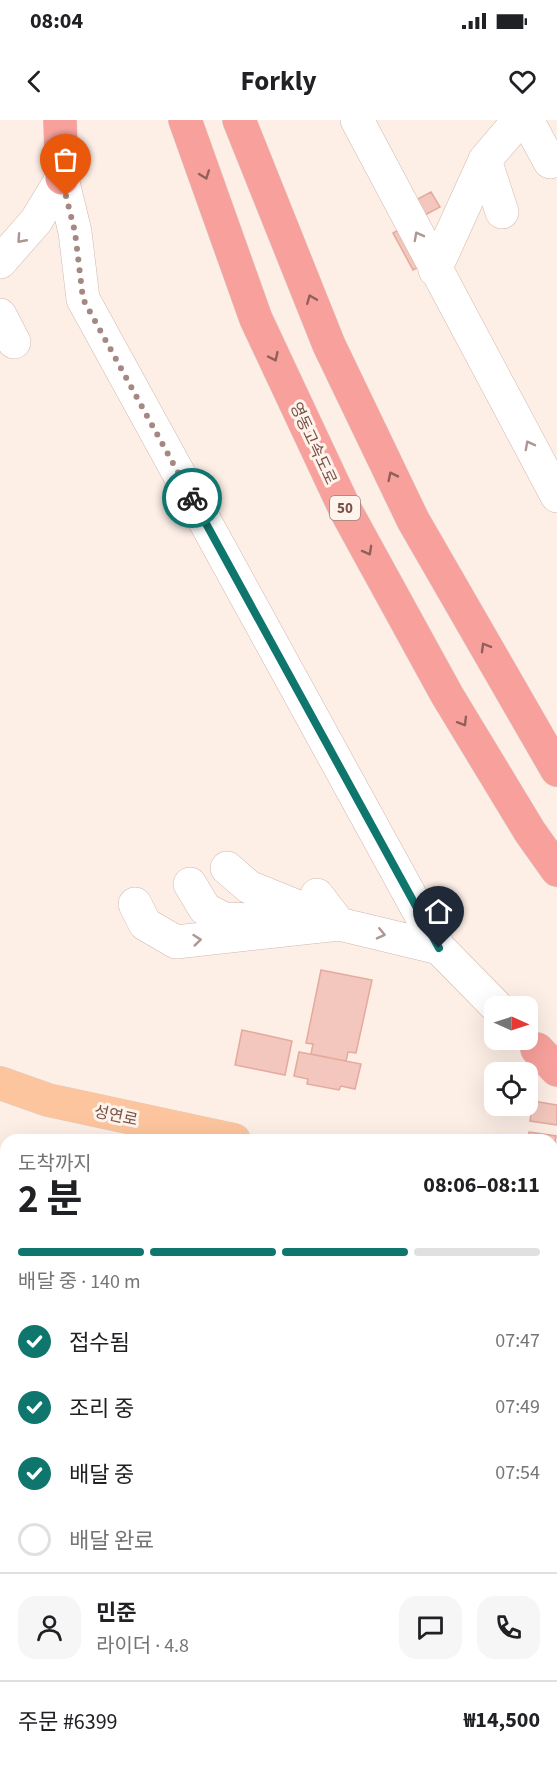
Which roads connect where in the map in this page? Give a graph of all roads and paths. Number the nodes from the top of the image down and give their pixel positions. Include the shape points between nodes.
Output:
1 (60, 120) edge
2 (185, 120) edge
3 (239, 120) edge
4 (357, 120) edge
5 (519, 120) edge
6 (527, 120) edge
7 (485, 160) junction
8 (550, 162) dead end
9 (62, 178) junction
10 (502, 212) dead end
11 (0, 262) edge
12 (435, 270) junction
13 (557, 496) edge
14 (557, 770) edge
15 (227, 868) dead end
16 (557, 870) edge
17 (190, 884) dead end
18 (317, 895) dead end
19 (135, 904) dead end
20 (339, 924) junction
21 (439, 948) junction
22 (486, 996) edge
23 (0, 1083) edge
24 (206, 1134) edge

1 - 9 highway
2 -> 16 highway, 영동고속도로 / 50 via 256,319 346,511 447,695
14 -> 3 highway via 413,520 329,345
12 -> 4 street
5 - 7 street
6 - 8 street
7 - 10 street
7 - 12 street
9 -> 11 street via 36,221
9 - 21 street via 75,232 83,299
13 -> 12 street
15 - 20 street via 249,887
17 - 20 street via 205,909 224,919
18 - 20 street
19 -> 20 street via 146,924 176,942
20 -> 21 street
21 - 22 street
23 - 24 main road, 성연로 via 48,1100

